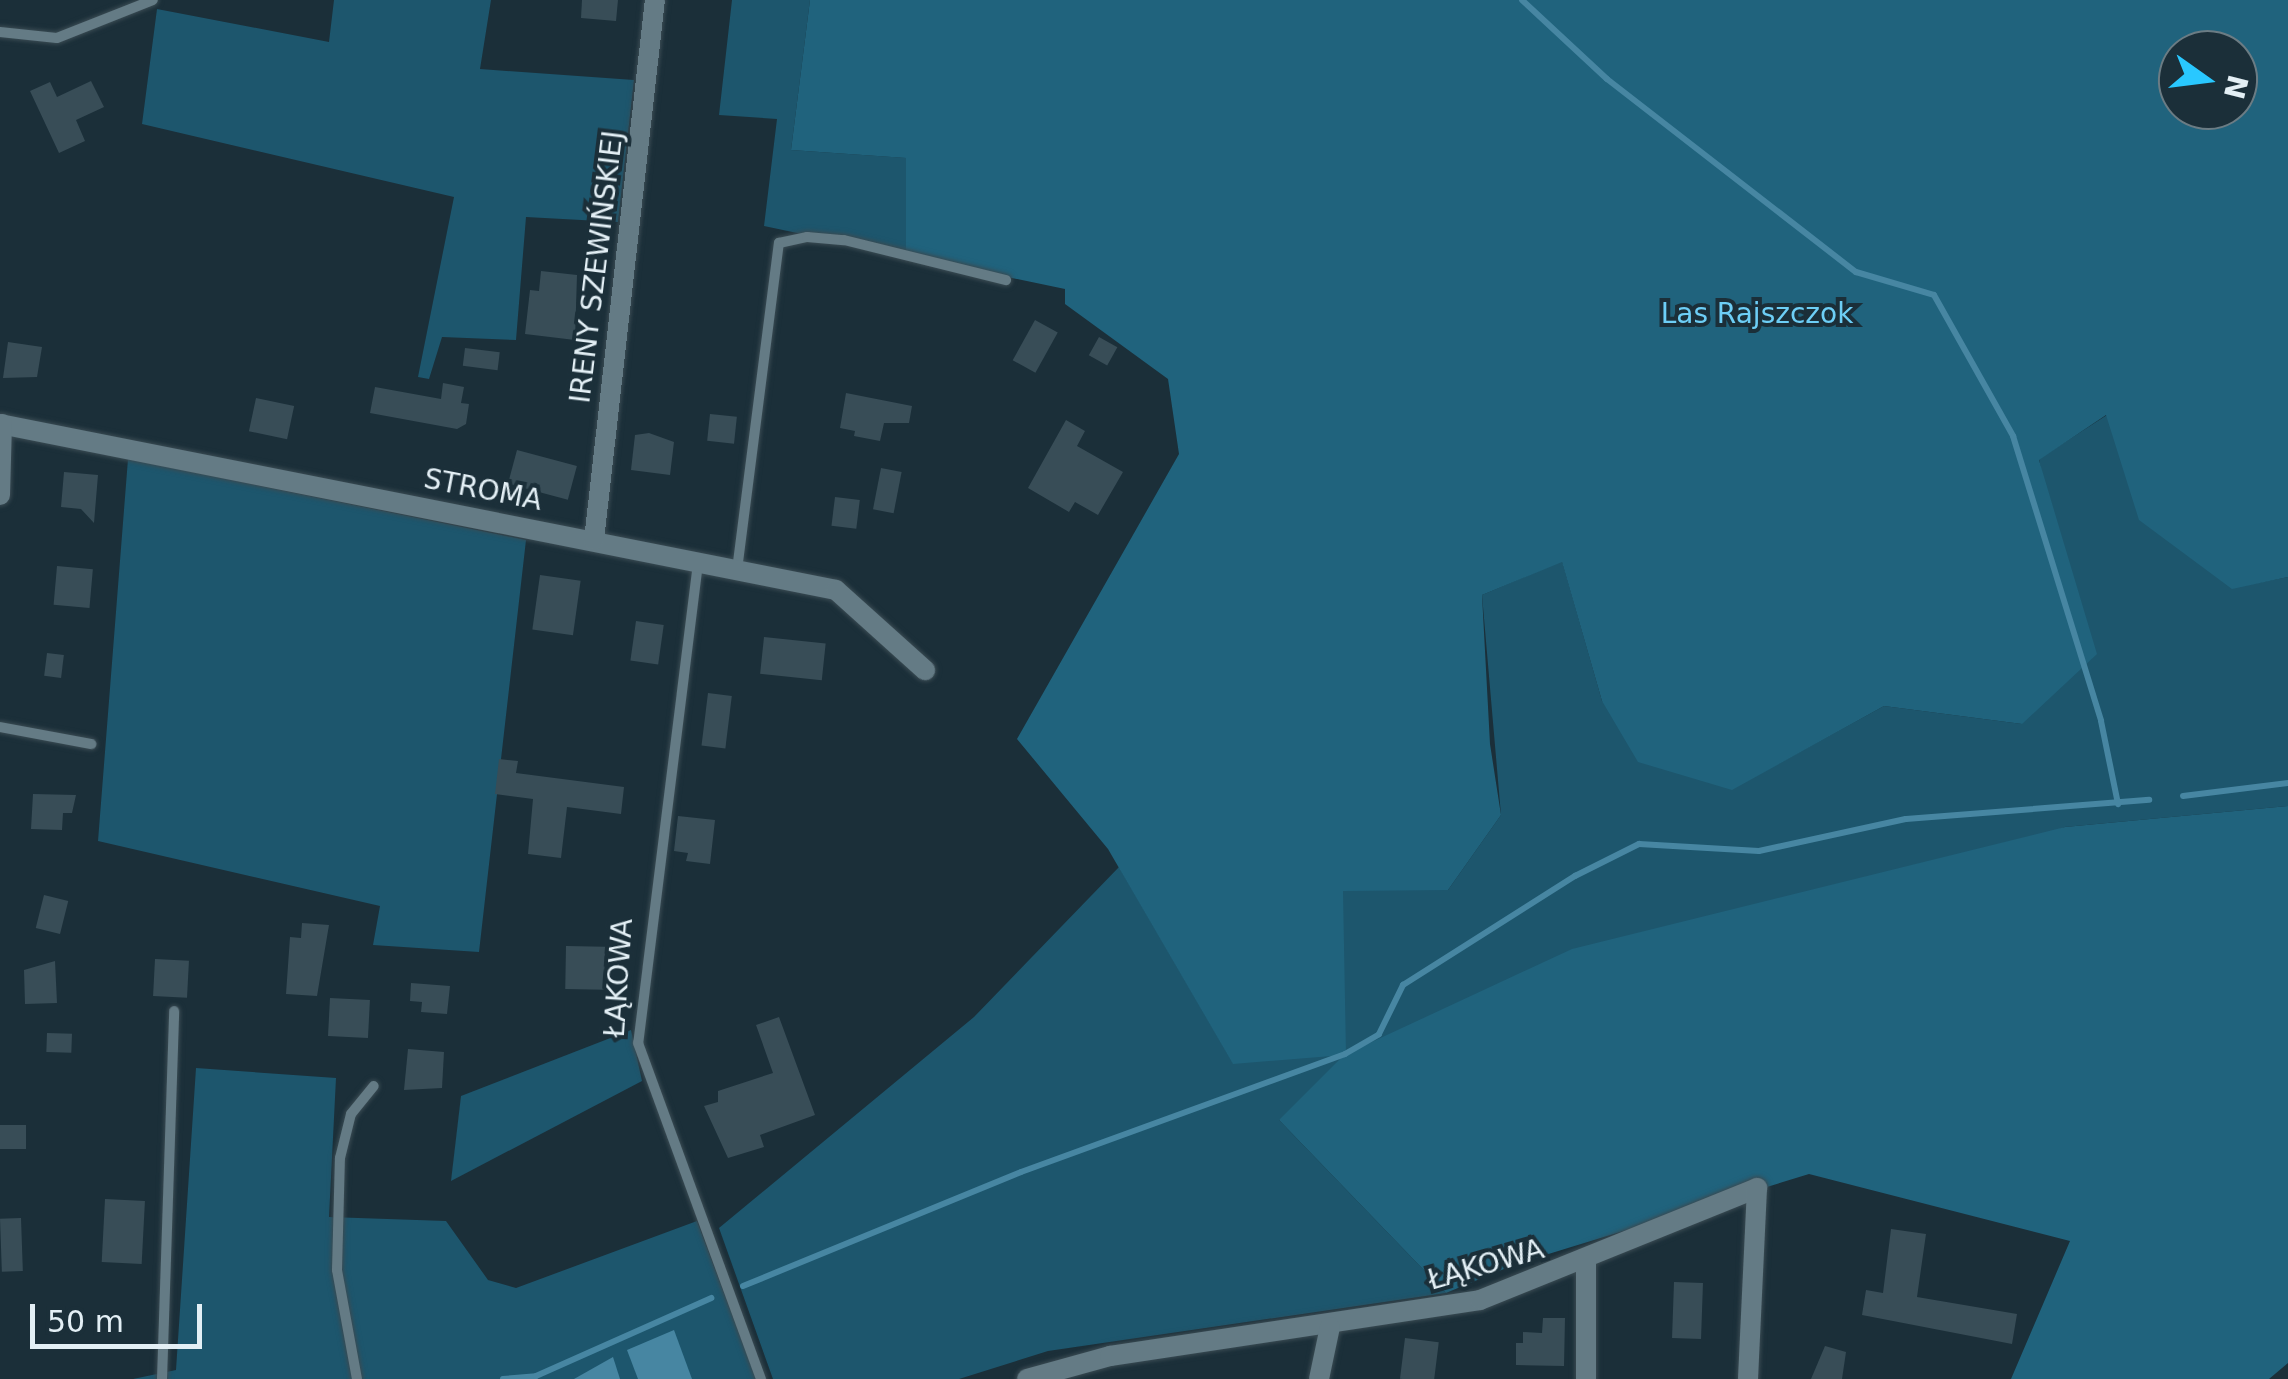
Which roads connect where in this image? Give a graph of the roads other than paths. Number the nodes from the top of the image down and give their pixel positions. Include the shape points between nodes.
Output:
1 (152, 0) edge
2 (656, 0) edge
3 (0, 32) edge
4 (1006, 280) dead end
5 (1, 424) edge
6 (0, 496) edge
7 (594, 540) junction
8 (698, 562) junction
9 (737, 570) junction
10 (926, 670) dead end
11 (0, 726) edge
12 (91, 744) dead end
13 (174, 1011) dead end
14 (374, 1086) dead end
15 (1586, 1263) junction
16 (1330, 1327) junction
17 (162, 1379) edge
18 (357, 1379) edge
19 (762, 1379) edge
20 (1027, 1379) edge
21 (1319, 1379) edge
22 (1586, 1379) edge
23 (1748, 1379) edge

1 - 3 lane via 57,38
2 - 7 street, IRENY SZEWIŃSKIEJ
4 - 9 lane via 844,240 779,243
5 - 6 street
5 - 7 street, STROMA
7 - 8 street, STROMA
8 - 9 street, STROMA
8 - 19 lane, ŁĄKOWA via 638,1043
9 - 10 street, STROMA via 836,590
11 - 12 lane
13 - 17 lane
14 - 18 lane via 351,1114 340,1158 337,1270
15 - 16 street, ŁĄKOWA via 1480,1300
15 - 22 street
15 - 23 street, ŁĄKOWA via 1758,1188
16 - 20 street, ŁĄKOWA via 1110,1356
16 - 21 street

